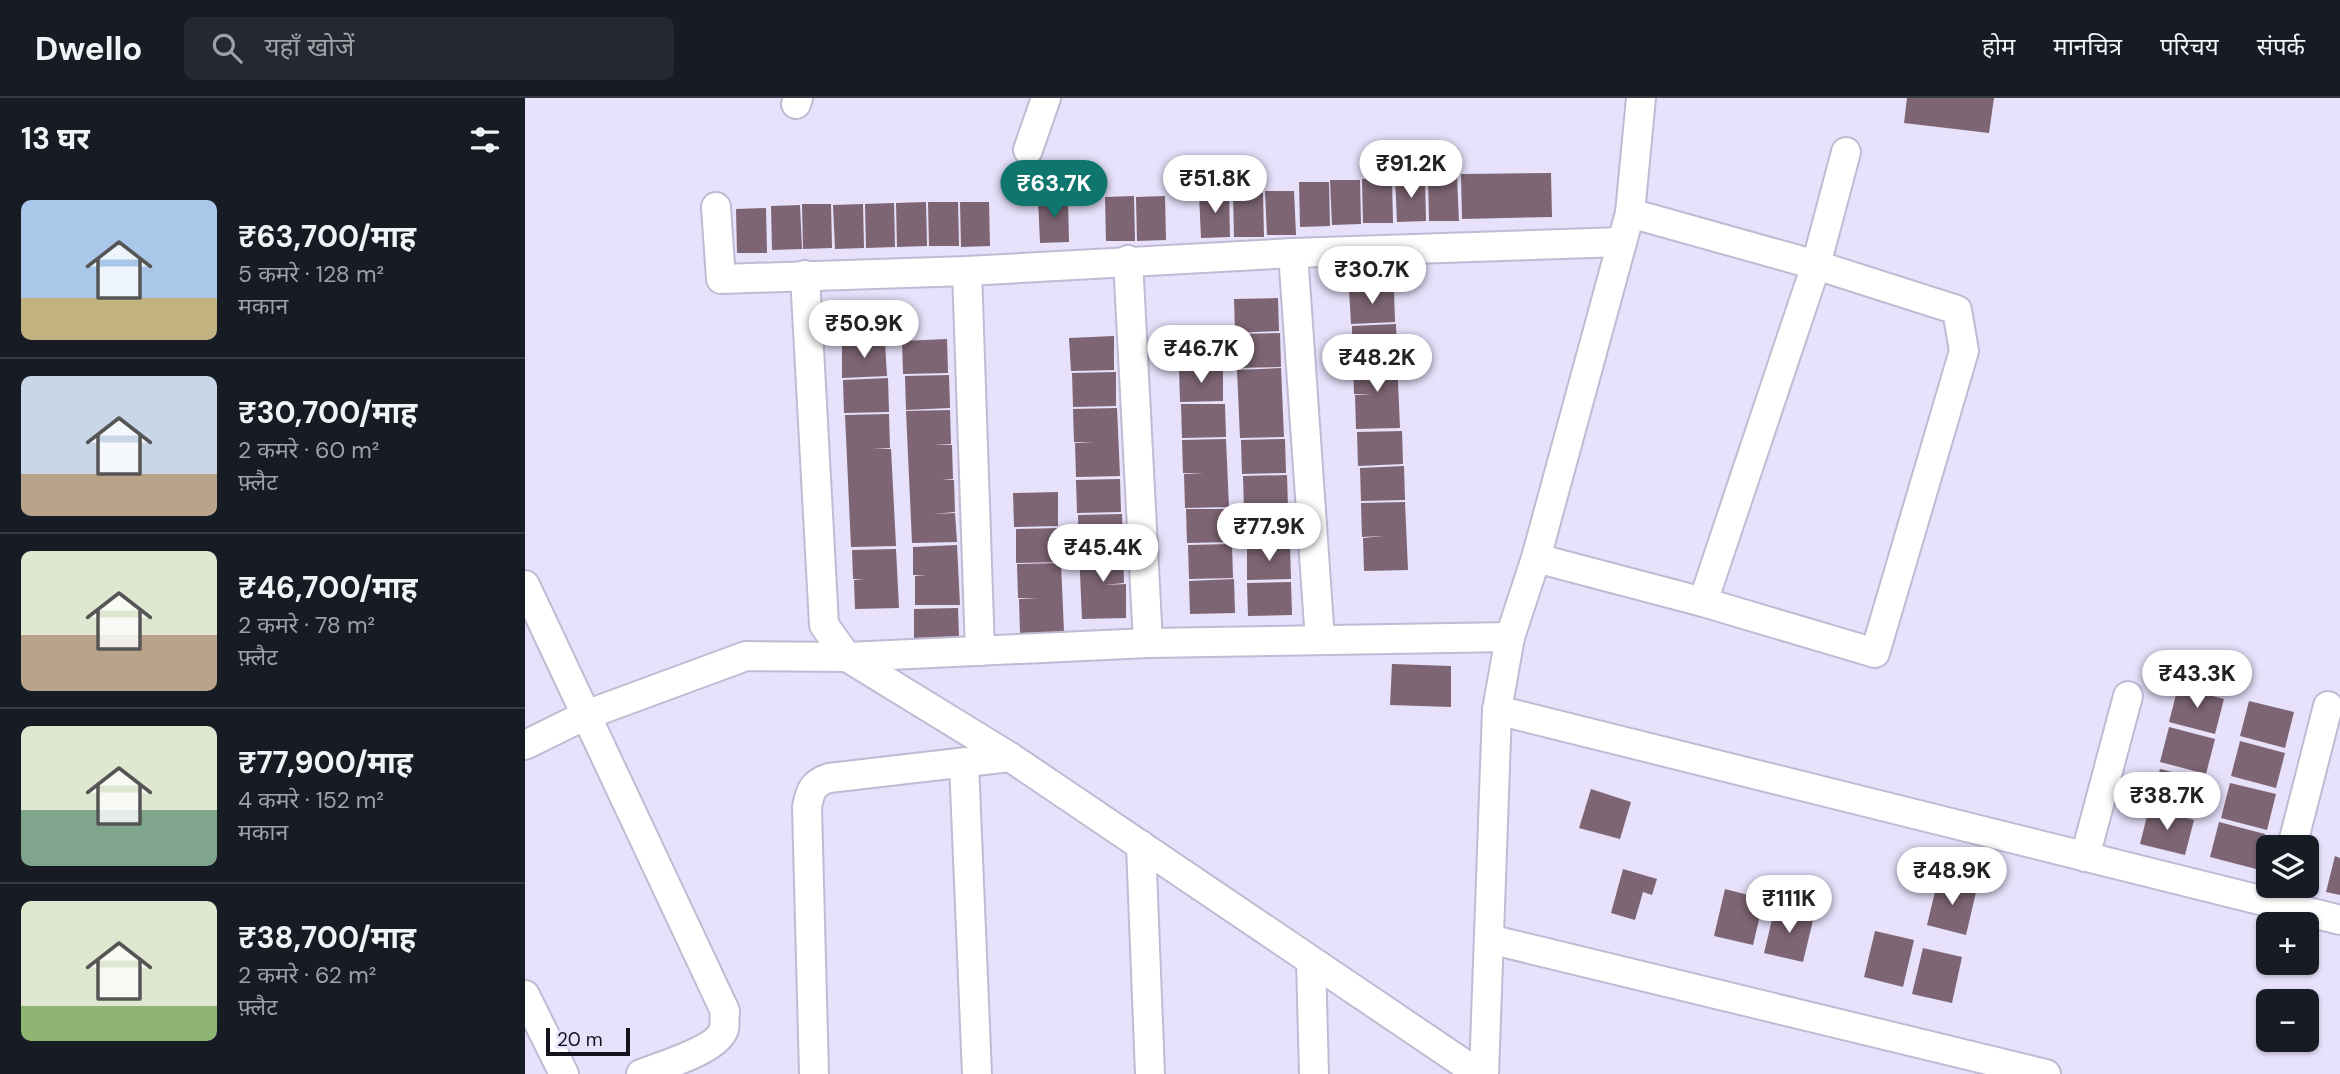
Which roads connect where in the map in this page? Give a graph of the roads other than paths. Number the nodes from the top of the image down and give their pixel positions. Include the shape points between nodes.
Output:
1 (1046, 98) edge
2 (1641, 98) edge
3 (1028, 150) dead end
4 (1846, 152) dead end
5 (716, 207) dead end
6 (1630, 213) junction
7 (1622, 242) junction
8 (1293, 253) junction
9 (1128, 260) junction
10 (1816, 265) junction
11 (967, 271) junction
12 (805, 275) junction
13 (1536, 558) junction
14 (525, 585) edge
15 (1703, 602) junction
16 (1510, 637) junction
17 (1320, 640) junction
18 (1147, 643) junction
19 (981, 650) junction
20 (847, 657) junction
21 (2128, 696) dead end
22 (2328, 706) dead end
23 (1497, 710) junction
24 (586, 715) junction
25 (525, 745) edge
26 (1010, 757) junction
27 (964, 763) junction
28 (2296, 835) edge
29 (1141, 845) junction
30 (2085, 857) junction
31 (2256, 890) edge
32 (2287, 898) edge
33 (2340, 920) edge
34 (1489, 939) junction
35 (1311, 961) junction
36 (525, 995) edge
37 (565, 1074) edge
38 (641, 1074) edge
39 (814, 1074) edge
40 (977, 1074) edge
41 (1150, 1074) edge
42 (1314, 1074) edge
43 (1479, 1074) edge
44 (1484, 1074) edge
45 (2046, 1074) edge

1 - 3 street
2 - 6 street
4 - 10 street
5 - 12 street via 721,279
6 - 7 street
6 - 10 street
7 - 8 street
7 - 13 street
8 - 9 street
8 - 17 street
9 - 11 street
9 - 18 street
10 - 15 street
10 - 15 street via 1957,310 1964,351 1875,653
11 - 12 street
11 - 19 street
12 - 20 street via 824,625
13 - 15 street
13 - 16 street
14 - 24 street
16 - 17 street
16 - 23 street
17 - 18 street
18 - 19 street
19 - 20 street
20 - 24 street via 746,656
20 - 26 street
21 - 30 street
22 - 28 street
23 - 30 street
23 - 34 street
24 - 25 street
24 - 38 street via 725,1012 724,1029 717,1041
26 - 27 street
26 - 29 street
27 - 39 street via 829,778 812,788 807,807
27 - 40 street
29 - 35 street
29 - 41 street
30 - 31 street
32 - 33 street
34 - 44 street
34 - 45 street
35 - 42 street
35 - 43 street
36 - 37 street

